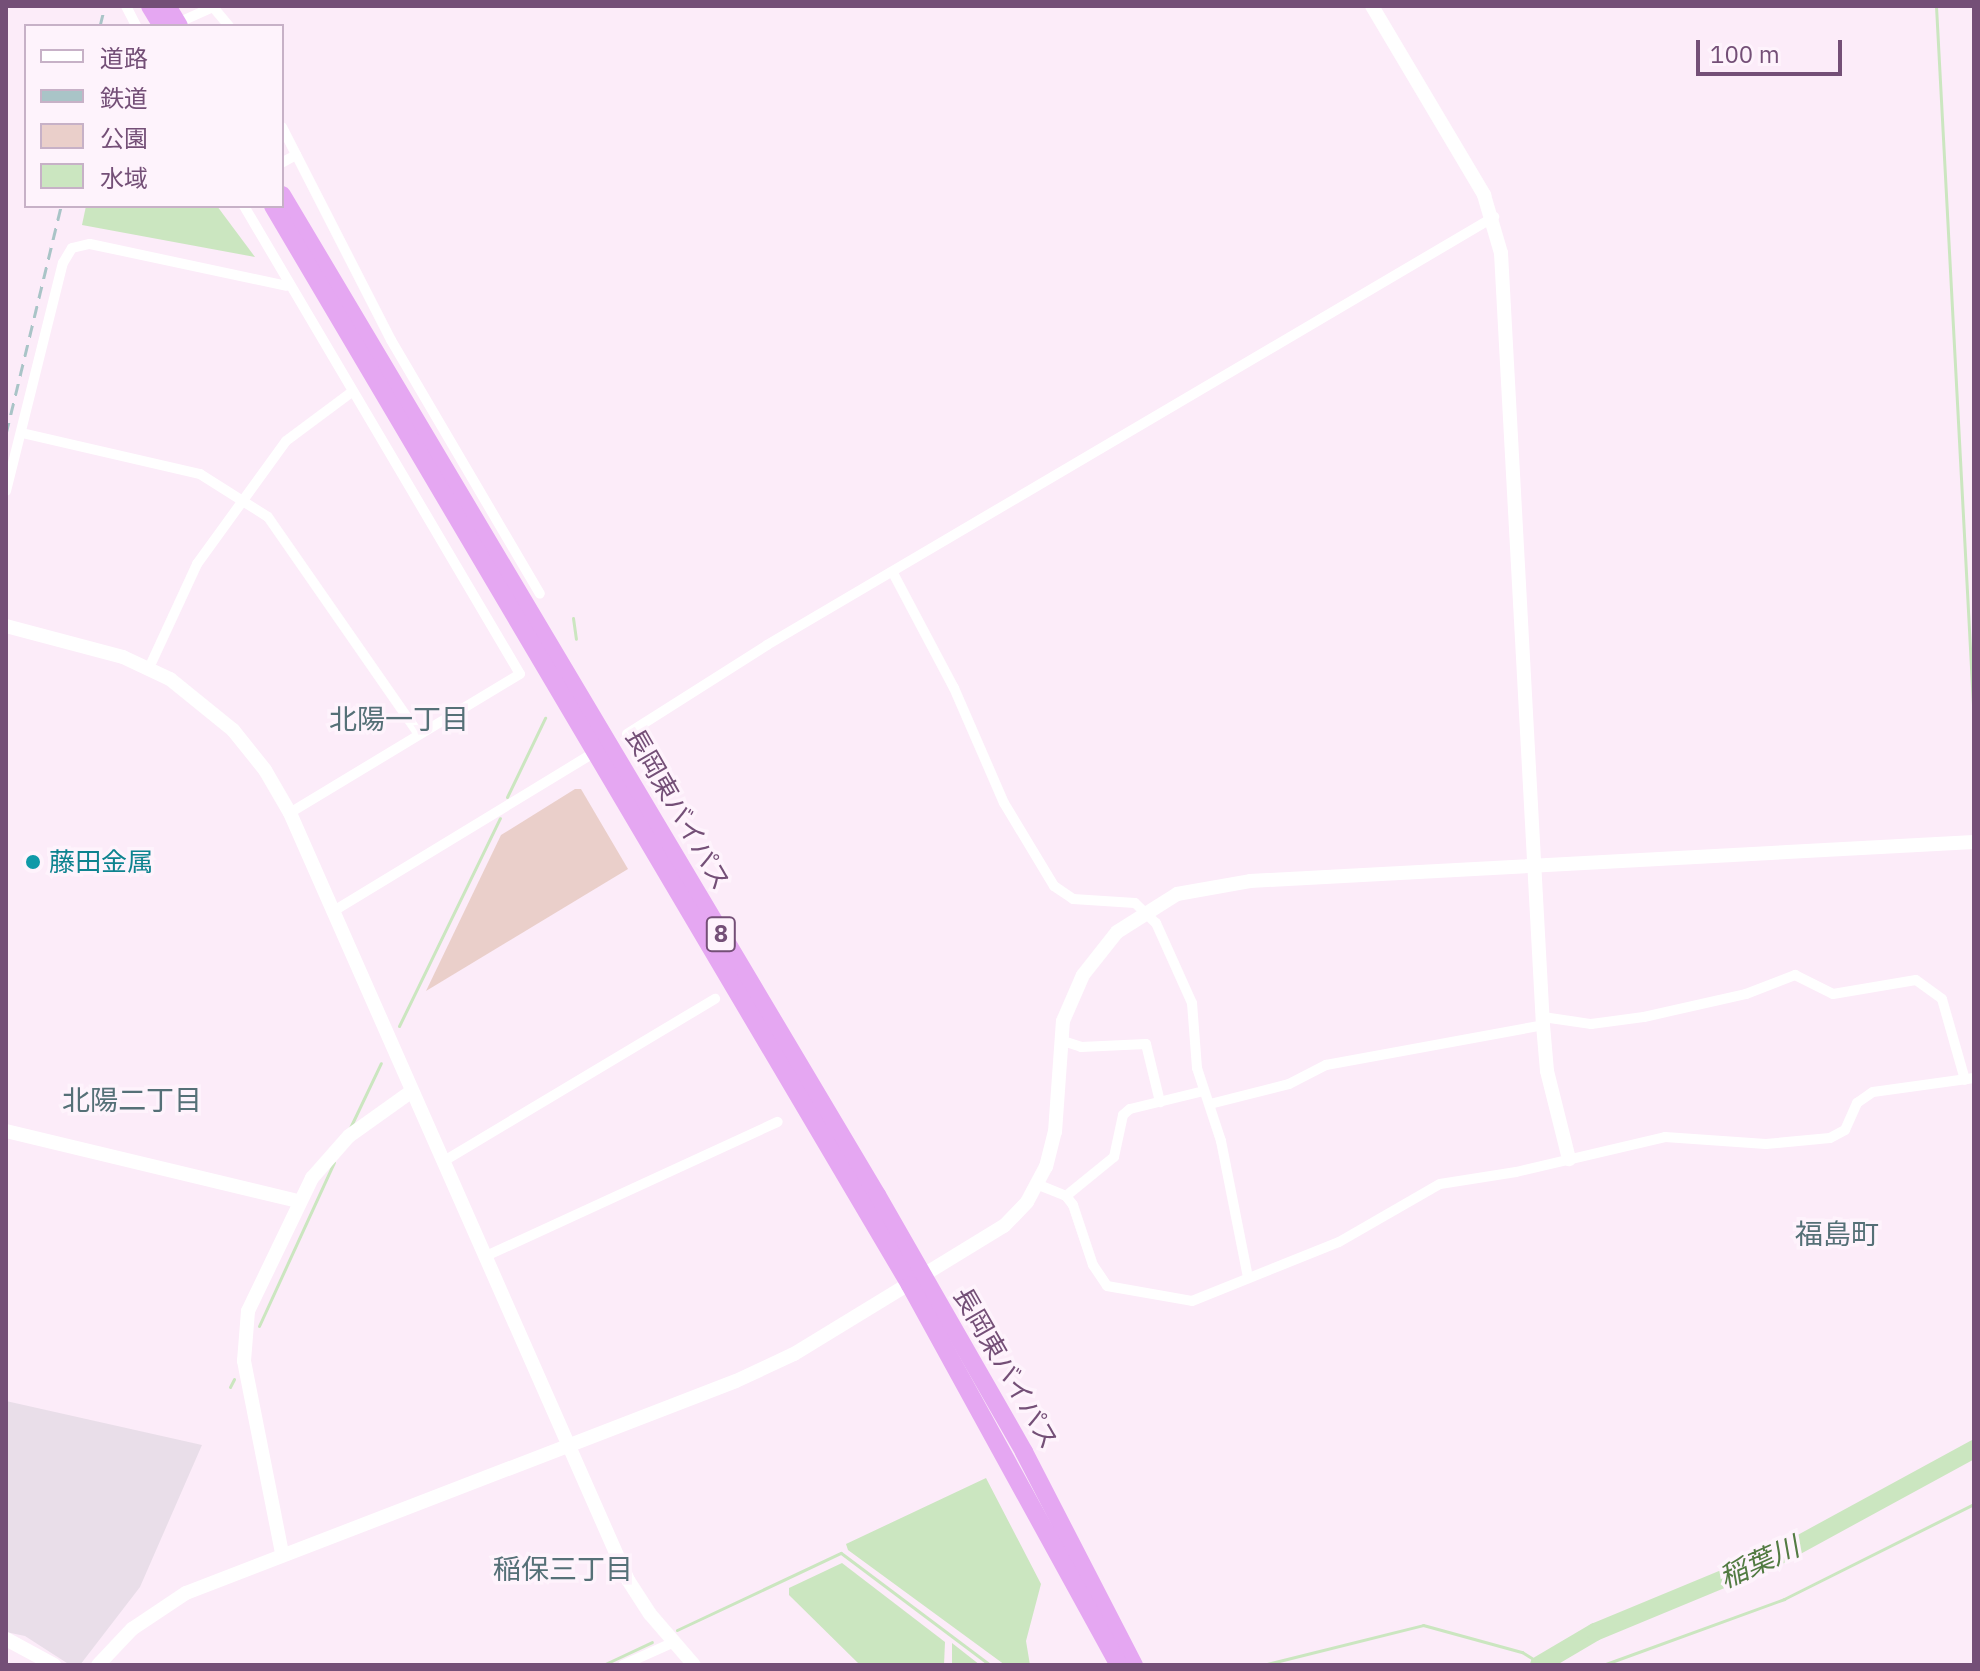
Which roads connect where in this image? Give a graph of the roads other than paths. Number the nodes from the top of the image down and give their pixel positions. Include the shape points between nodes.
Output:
1 (126, 6) edge
2 (150, 6) edge
3 (167, 6) edge
4 (1372, 6) edge
5 (135, 24) edge
6 (161, 24) edge
7 (175, 24) edge
8 (178, 24) edge
9 (227, 24) edge
10 (284, 131) edge
11 (296, 155) junction
12 (284, 161) edge
13 (284, 203) edge
14 (245, 208) edge
15 (276, 208) edge
16 (1494, 217) junction
17 (288, 218) junction
18 (287, 286) junction
19 (352, 392) junction
20 (22, 433) junction
21 (6, 491) edge
22 (244, 499) junction
23 (893, 573) junction
24 (540, 594) dead end
25 (6, 626) edge
26 (149, 668) junction
27 (419, 734) junction
28 (627, 734) dead end
29 (589, 756) dead end
30 (290, 813) junction
31 (1974, 842) edge
32 (1535, 865) junction
33 (1145, 910) junction
34 (332, 912) junction
35 (715, 999) dead end
36 (1543, 1021) junction
37 (1060, 1040) junction
38 (1970, 1079) edge
39 (412, 1091) junction
40 (1204, 1091) junction
41 (1160, 1102) junction
42 (1210, 1104) junction
43 (778, 1122) dead end
44 (6, 1131) edge
45 (1569, 1159) junction
46 (444, 1161) junction
47 (1039, 1185) junction
48 (1066, 1196) junction
49 (297, 1201) junction
50 (486, 1256) junction
51 (1248, 1277) junction
52 (916, 1280) junction
53 (568, 1444) junction
54 (282, 1553) junction
55 (6, 1639) edge
56 (672, 1643) junction
57 (54, 1665) edge
58 (98, 1665) edge
59 (623, 1665) edge
60 (694, 1665) edge
61 (1119, 1665) edge
62 (1134, 1665) edge

1 - 5 street
2 - 6 highway
3 - 8 highway
4 - 16 street
7 - 9 street via 213,7
10 - 11 street
11 - 12 street
11 - 24 street via 391,340
13 - 17 highway, 長岡東バイパス / 8
14 - 18 street via 288,275
15 - 17 highway, 長岡東バイパス / 8
16 - 23 street
16 - 32 street via 1506,304
17 - 52 highway, 長岡東バイパス / 8
18 - 19 street
18 - 20 street via 90,244 72,248 63,263
19 - 22 street via 296,431
19 - 27 street via 520,674
20 - 21 street
20 - 22 street via 200,474
22 - 26 street via 197,564
22 - 27 street via 288,539
23 - 28 street
23 - 33 street via 954,688 1004,803 1054,886 1073,899 1126,900
25 - 26 street
26 - 30 street via 195,695 233,730
27 - 30 street
29 - 34 street
30 - 34 street
31 - 32 street
32 - 33 street via 1219,883 1177,894
32 - 36 street
33 - 37 street via 1105,944 1083,975
33 - 40 street via 1192,1003
34 - 39 street
35 - 46 street
36 - 38 street via 1591,1024 1644,1017 1746,994 1795,975 1833,994 1916,980 1942,999
36 - 42 street via 1326,1065 1289,1084
36 - 45 street via 1547,1071
37 - 41 street via 1081,1047 1146,1044
37 - 47 street via 1055,1132
38 - 45 street via 1873,1092 1857,1103 1845,1130 1830,1138 1766,1144 1665,1137
39 - 46 street
39 - 49 street via 349,1136
40 - 41 street
40 - 42 street
41 - 48 street via 1123,1115 1114,1157
42 - 51 street
43 - 50 street
44 - 49 street
45 - 51 street via 1440,1184 1348,1238
46 - 50 street
47 - 48 street
47 - 52 street via 1004,1226
48 - 51 street via 1107,1286 1192,1301
49 - 54 street via 256,1289 244,1335 250,1400
50 - 53 street
52 - 53 street via 748,1376
52 - 61 highway, 長岡東バイパス / 8
52 - 62 highway, 長岡東バイパス / 8 via 1024,1452
53 - 54 street
53 - 56 street via 628,1580
54 - 58 street via 167,1604 132,1629
55 - 57 street
56 - 59 street
56 - 60 street

